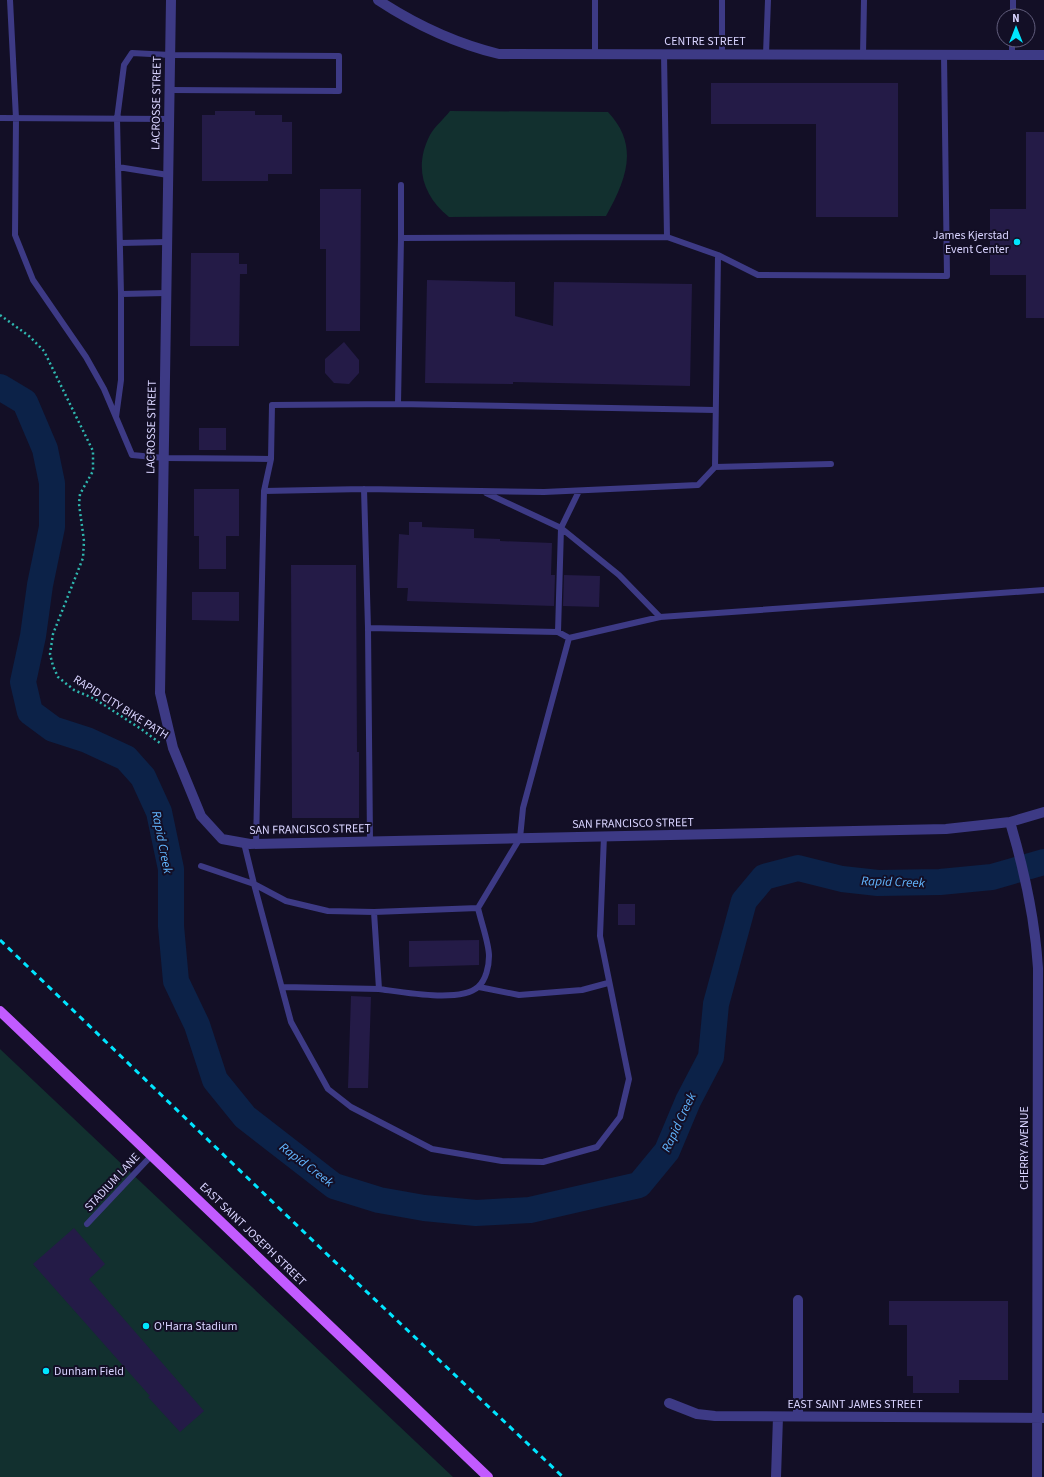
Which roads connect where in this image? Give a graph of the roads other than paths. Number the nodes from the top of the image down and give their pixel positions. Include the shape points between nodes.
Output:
1 (10, 0) edge
2 (171, 0) edge
3 (378, 0) edge
4 (595, 0) edge
5 (722, 0) edge
6 (768, 0) edge
7 (864, 0) edge
8 (1012, 48) edge
9 (595, 54) junction
10 (664, 54) junction
11 (766, 54) junction
12 (1012, 54) junction
13 (170, 55) junction
14 (722, 55) junction
15 (862, 55) junction
16 (944, 55) junction
17 (1044, 55) edge
18 (170, 90) junction
19 (0, 118) edge
20 (16, 118) junction
21 (117, 119) junction
22 (169, 119) junction
23 (118, 167) junction
24 (168, 175) junction
25 (401, 185) dead end
26 (666, 237) junction
27 (401, 238) junction
28 (167, 242) junction
29 (120, 243) junction
30 (718, 255) junction
31 (166, 293) junction
32 (121, 294) junction
33 (398, 404) junction
34 (715, 410) junction
35 (116, 417) junction
36 (164, 458) junction
37 (271, 459) junction
38 (831, 464) dead end
39 (715, 467) junction
40 (364, 489) junction
41 (264, 491) junction
42 (483, 491) junction
43 (579, 491) junction
44 (561, 528) junction
45 (1044, 590) edge
46 (660, 617) junction
47 (368, 628) junction
48 (558, 632) junction
49 (569, 638) junction
50 (1044, 812) edge
51 (1010, 822) junction
52 (604, 836) junction
53 (520, 838) junction
54 (222, 839) joint
55 (370, 842) junction
56 (244, 843) junction
57 (256, 844) junction
58 (201, 866) dead end
59 (254, 884) junction
60 (478, 908) junction
61 (374, 912) junction
62 (1041, 964) edge
63 (608, 983) junction
64 (283, 987) junction
65 (479, 987) junction
66 (379, 989) junction
67 (0, 1011) edge
68 (152, 1155) junction
69 (87, 1224) dead end
70 (798, 1300) dead end
71 (1040, 1307) edge
72 (669, 1403) dead end
73 (798, 1416) junction
74 (778, 1417) junction
75 (1040, 1418) edge
76 (486, 1476) edge
77 (776, 1477) edge
78 (1037, 1477) edge

1 - 20 lane
2 - 13 street, LACROSSE STREET
3 - 9 street, CENTRE STREET via 438,35 473,48 499,54
4 - 9 lane
5 - 14 lane
6 - 11 lane
7 - 15 lane
8 - 12 lane
9 - 10 street, CENTRE STREET
10 - 14 street, CENTRE STREET
10 - 26 lane
11 - 14 street, CENTRE STREET
11 - 15 street, CENTRE STREET
12 - 16 street, CENTRE STREET
12 - 17 street, CENTRE STREET
13 - 18 street, LACROSSE STREET
13 - 18 lane via 339,56 339,91
13 - 21 lane via 132,53 124,65
15 - 16 street, CENTRE STREET
16 - 30 lane via 947,276 758,275
18 - 22 street, LACROSSE STREET
19 - 20 lane
20 - 21 lane
20 - 35 lane via 15,235 33,280 86,357
21 - 22 lane
21 - 23 lane
22 - 24 street, LACROSSE STREET
23 - 24 lane
23 - 29 lane
24 - 28 street, LACROSSE STREET
25 - 27 lane
26 - 27 lane
26 - 30 lane
27 - 33 lane
28 - 29 lane
28 - 31 street, LACROSSE STREET
29 - 32 lane
30 - 34 lane
31 - 32 lane
31 - 36 street, LACROSSE STREET
32 - 35 lane via 121,380
33 - 34 lane
33 - 37 lane via 272,406
34 - 39 lane
35 - 36 lane via 132,456
36 - 37 lane
36 - 54 street, LACROSSE STREET via 160,693 173,748 201,816
37 - 41 lane
38 - 39 lane
39 - 43 lane via 698,485
40 - 41 lane
40 - 42 lane
40 - 47 lane
41 - 57 lane
42 - 43 lane
42 - 44 lane
43 - 44 lane
44 - 46 lane via 619,575
44 - 48 lane
45 - 46 lane
46 - 49 lane
47 - 48 lane
47 - 55 lane
48 - 49 lane
49 - 53 lane via 523,808
50 - 51 street, SAN FRANCISCO STREET
51 - 52 street, SAN FRANCISCO STREET via 946,829
51 - 62 street, CHERRY AVENUE via 1017,844
52 - 53 street, SAN FRANCISCO STREET
52 - 63 lane via 600,936
53 - 55 street, SAN FRANCISCO STREET
53 - 60 lane
54 - 56 street, SAN FRANCISCO STREET
55 - 57 street, SAN FRANCISCO STREET
56 - 57 street, SAN FRANCISCO STREET
56 - 59 lane
58 - 59 lane
59 - 61 lane via 286,902 328,911
59 - 64 lane
60 - 61 lane
60 - 65 lane via 489,955 487,973
61 - 66 lane
62 - 71 street, CHERRY AVENUE
63 - 64 lane via 629,1079 620,1118 597,1147 542,1162 502,1161 432,1149 351,1107 328,1089 324,1082 291,1022
63 - 65 lane via 582,990 519,995
64 - 66 lane
65 - 66 lane via 465,994 431,996
67 - 68 main road, EAST SAINT JOSEPH STREET
68 - 69 lane, STADIUM LANE
68 - 76 main road, EAST SAINT JOSEPH STREET
70 - 73 street
71 - 75 street, CHERRY AVENUE
72 - 74 street, EAST SAINT JAMES STREET via 697,1414
73 - 74 street, EAST SAINT JAMES STREET
73 - 75 street, EAST SAINT JAMES STREET
74 - 77 street
75 - 78 street, CHERRY AVENUE

